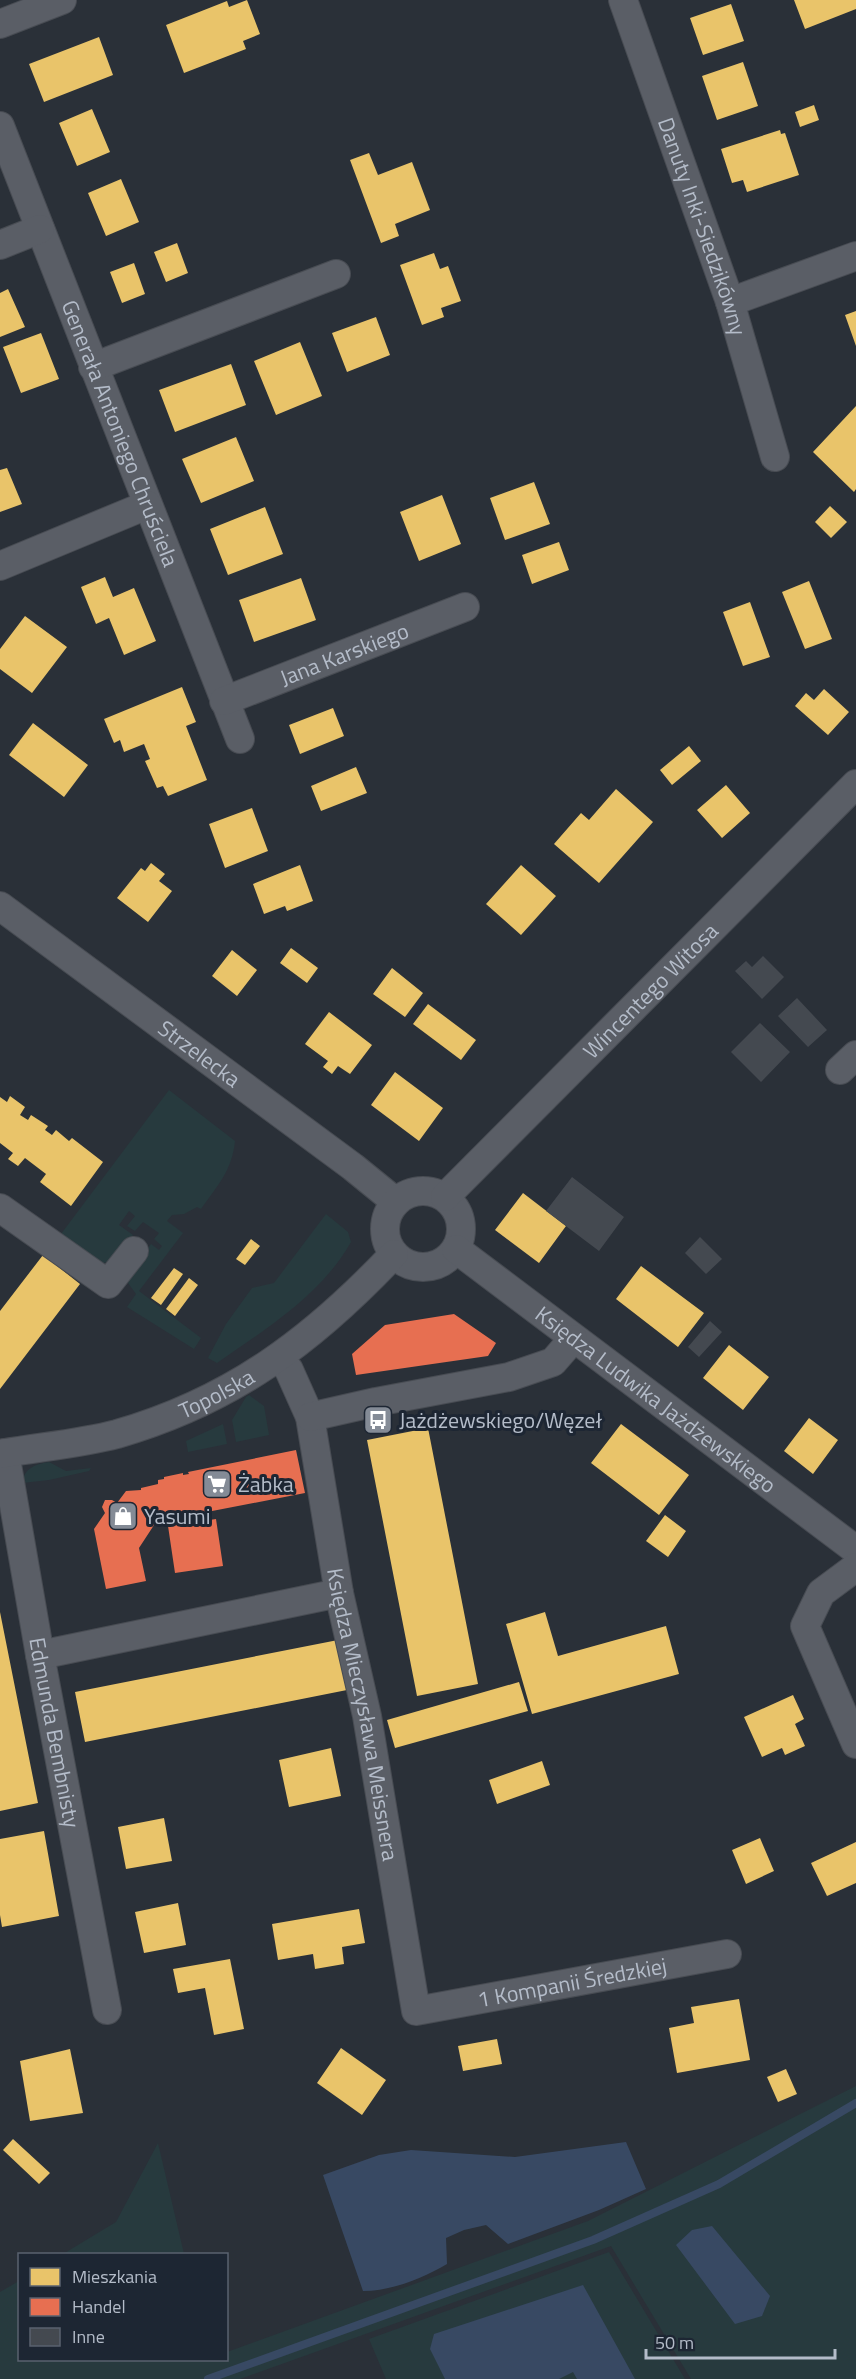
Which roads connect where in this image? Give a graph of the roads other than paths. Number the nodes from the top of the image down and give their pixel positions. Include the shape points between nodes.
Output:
1 (62, 0) edge
2 (623, 0) edge
3 (0, 24) edge
4 (0, 126) edge
5 (40, 229) junction
6 (0, 245) edge
7 (856, 256) edge
8 (336, 274) dead end
9 (730, 302) junction
10 (93, 367) junction
11 (775, 456) dead end
12 (147, 505) junction
13 (0, 566) edge
14 (465, 607) dead end
15 (224, 701) junction
16 (240, 739) dead end
17 (856, 784) edge
18 (0, 906) edge
19 (445, 1197) junction
20 (396, 1202) junction
21 (0, 1208) edge
22 (456, 1249) junction
23 (134, 1251) dead end
24 (394, 1254) junction
25 (573, 1339) junction
26 (279, 1358) junction
27 (310, 1417) junction
28 (3, 1453) edge
29 (7, 1517) edge
30 (856, 1550) edge
31 (856, 1567) edge
32 (339, 1593) junction
33 (40, 1655) junction
34 (856, 1743) edge
35 (726, 1954) dead end
36 (107, 2010) dead end
37 (417, 2012) joint

1 - 3 street
2 - 9 street, Danuty Inki-Siedzikówny
4 - 5 street, Generała Antoniego Chruściela
5 - 6 street
5 - 10 street, Generała Antoniego Chruściela
7 - 9 street
8 - 10 street
9 - 11 street, Danuty Inki-Siedzikówny
10 - 12 street, Generała Antoniego Chruściela
12 - 13 street
12 - 15 street, Generała Antoniego Chruściela
14 - 15 street, Jana Karskiego
15 - 16 street, Generała Antoniego Chruściela
17 - 19 street, Wincentego Witosa
18 - 20 street, Strzelecka
19 - 20 street via 414,1191
19 - 22 street via 459,1216 461,1238
20 - 24 street via 389,1211 385,1233
21 - 23 street via 108,1284
22 - 24 street via 448,1258 426,1268 414,1267
22 - 25 street, Księdza Ludwika Jażdżewskiego
24 - 26 street, Topolska
25 - 27 street via 553,1362 508,1377
25 - 30 street, Księdza Ludwika Jażdżewskiego
26 - 27 street, Księdza Mieczysława Meissnera via 289,1370
26 - 28 street, Topolska via 224,1393 183,1412 116,1434
27 - 32 street, Księdza Mieczysława Meissnera
28 - 29 street, Edmunda Bembnisty
29 - 33 street, Edmunda Bembnisty
31 - 34 street via 821,1593 804,1626
32 - 33 street
32 - 37 street, Księdza Mieczysława Meissnera via 367,1716
33 - 36 street, Edmunda Bembnisty
35 - 37 street, 1 Kompanii Średzkiej

